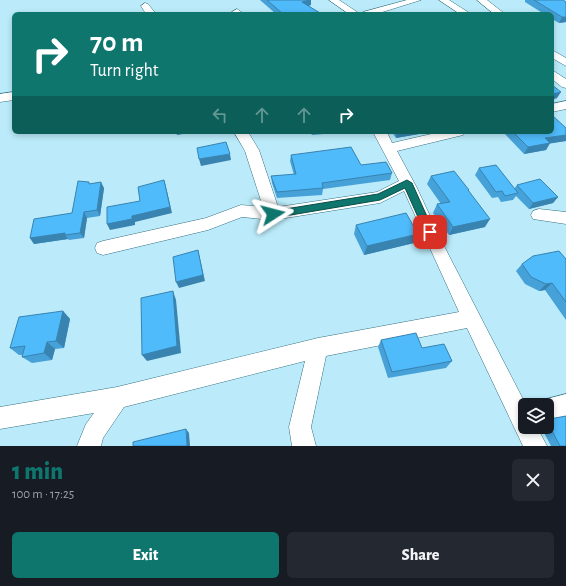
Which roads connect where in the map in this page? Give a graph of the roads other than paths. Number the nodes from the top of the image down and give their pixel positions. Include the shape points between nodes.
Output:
1 (333, 0) edge
2 (416, 0) edge
3 (443, 0) edge
4 (481, 0) edge
5 (145, 6) dead end
6 (150, 12) edge
7 (352, 12) edge
8 (373, 12) edge
9 (463, 12) edge
10 (497, 12) edge
11 (554, 54) edge
12 (566, 63) edge
13 (554, 75) edge
14 (566, 85) edge
15 (12, 96) edge
16 (0, 98) edge
17 (566, 105) edge
18 (554, 108) edge
19 (242, 134) edge
20 (381, 134) edge
21 (449, 134) edge
22 (389, 148) junction
23 (407, 183) junction
24 (273, 214) junction
25 (538, 215) dead end
26 (566, 218) edge
27 (103, 248) dead end
28 (473, 318) junction
29 (318, 348) junction
30 (117, 398) junction
31 (566, 405) edge
32 (518, 408) edge
33 (554, 408) edge
34 (0, 418) edge
35 (530, 434) edge
36 (89, 446) edge
37 (304, 446) edge
38 (535, 446) edge

1 - 7 street
2 - 8 street
3 - 9 street
4 - 10 street
5 - 6 street
11 - 12 street
13 - 14 street
15 - 16 street
17 - 18 street
19 - 24 street via 252,150
20 - 22 street
21 - 22 street
22 - 23 street
23 - 24 street via 380,197
23 - 28 street
24 - 27 street via 241,211 208,224
25 - 26 street
28 - 29 street
28 - 32 street
29 - 30 street
29 - 37 street via 300,427
30 - 34 street
30 - 36 street via 94,432
31 - 33 street
35 - 38 street

